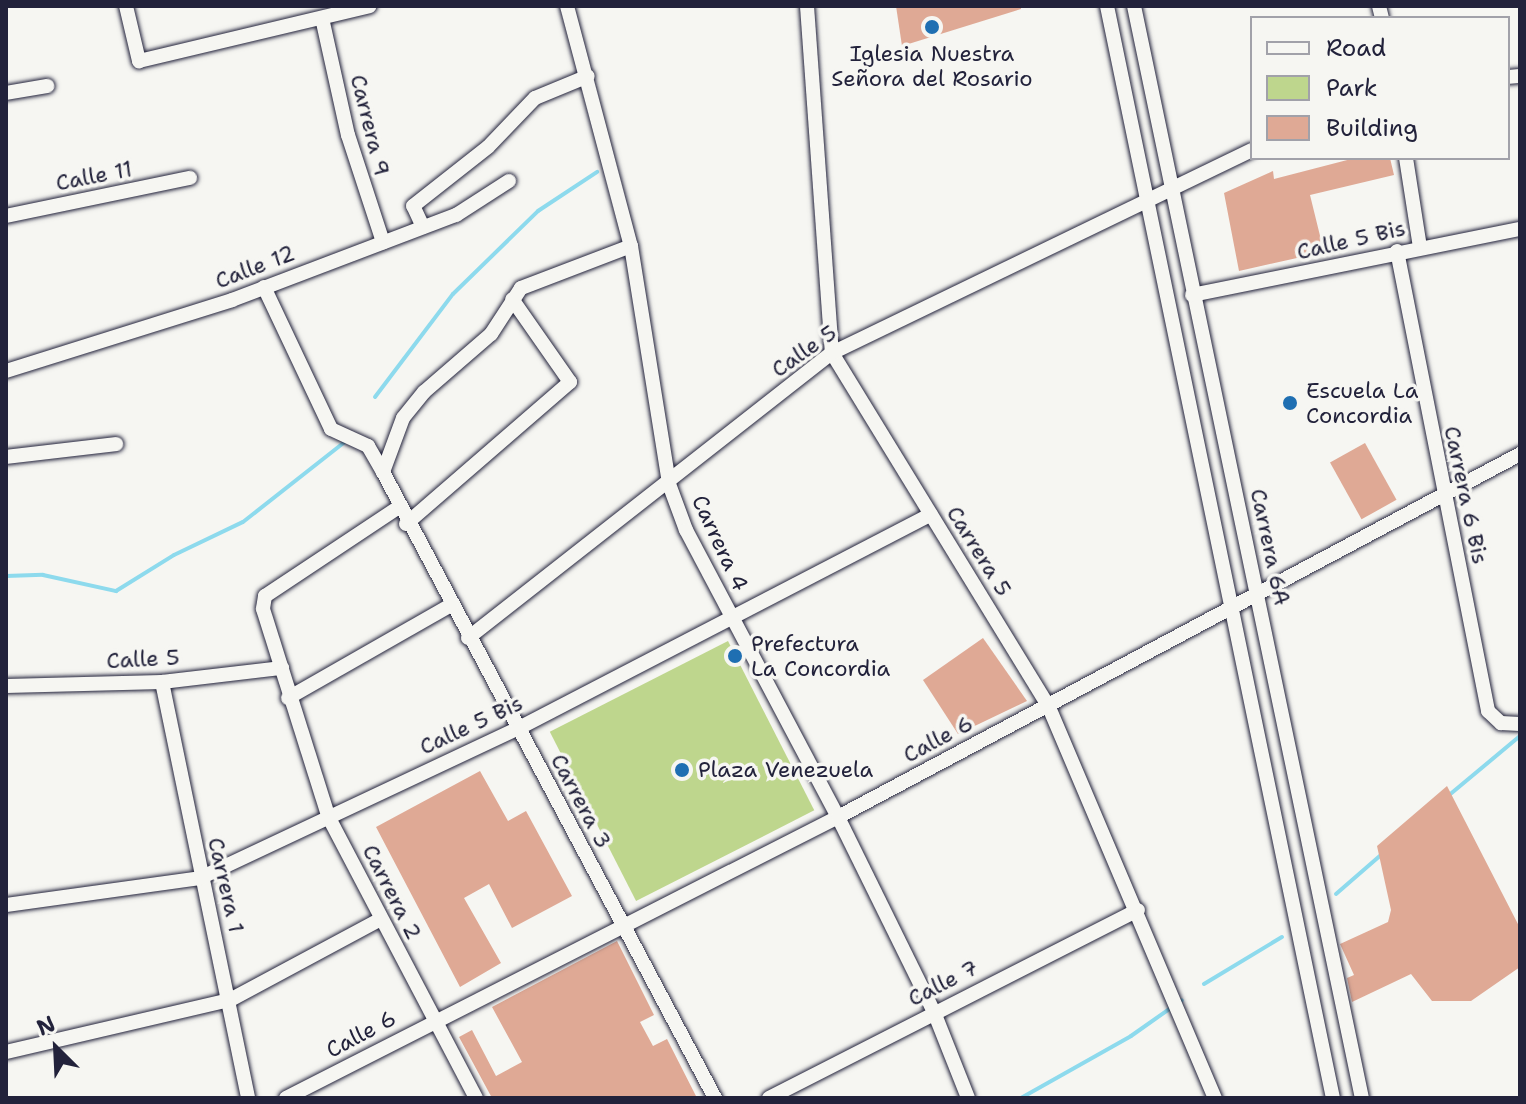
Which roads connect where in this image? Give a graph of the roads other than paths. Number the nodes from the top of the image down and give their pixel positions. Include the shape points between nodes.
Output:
1 (126, 6) edge
2 (299, 6) edge
3 (370, 6) edge
4 (567, 6) edge
5 (807, 6) edge
6 (1107, 6) edge
7 (1134, 6) edge
8 (322, 18) junction
9 (304, 23) junction
10 (588, 76) junction
11 (47, 86) dead end
12 (6, 93) edge
13 (1250, 151) edge
14 (1406, 160) edge
15 (190, 178) dead end
16 (509, 181) dead end
17 (1170, 188) junction
18 (1146, 201) junction
19 (6, 216) edge
20 (423, 227) junction
21 (1520, 229) edge
22 (383, 242) junction
23 (631, 246) junction
24 (1420, 247) junction
25 (1397, 251) junction
26 (264, 287) junction
27 (1192, 295) junction
28 (512, 299) junction
29 (832, 353) junction
30 (6, 371) edge
31 (116, 444) dead end
32 (1520, 454) edge
33 (6, 457) edge
34 (383, 472) junction
35 (669, 484) junction
36 (1444, 492) junction
37 (399, 507) junction
38 (931, 514) junction
39 (406, 524) junction
40 (1258, 593) junction
41 (451, 605) junction
42 (1232, 610) junction
43 (731, 617) junction
44 (468, 638) junction
45 (282, 668) junction
46 (162, 682) junction
47 (6, 686) edge
48 (288, 698) junction
49 (1048, 705) junction
50 (1520, 724) edge
51 (517, 729) junction
52 (838, 817) junction
53 (329, 818) junction
54 (200, 878) junction
55 (6, 905) edge
56 (1138, 910) junction
57 (381, 919) junction
58 (622, 924) junction
59 (230, 1000) junction
60 (934, 1012) junction
61 (434, 1020) junction
62 (6, 1052) edge
63 (248, 1098) edge
64 (286, 1098) edge
65 (476, 1098) edge
66 (715, 1098) edge
67 (769, 1098) edge
68 (968, 1098) edge
69 (1215, 1098) edge
70 (1333, 1098) edge
71 (1362, 1098) edge

1 - 9 street via 139,61
2 - 9 street
3 - 8 street
4 - 10 street, Carrera 4
5 - 29 street, Carrera 5
6 - 18 street
7 - 17 street, Carrera 6A
8 - 9 street
8 - 22 street, Carrera 9 via 348,135
10 - 20 street via 535,98 488,147 413,206
10 - 23 street, Carrera 4
11 - 12 street
13 - 17 street, Calle 5
14 - 24 street
15 - 19 street, Calle 11
16 - 20 street, Calle 12 via 456,215
17 - 18 street, Calle 5
17 - 27 street, Carrera 6A
18 - 29 street, Calle 5
18 - 42 street
20 - 22 street, Calle 12
21 - 24 street, Calle 5 Bis
22 - 26 street, Calle 12
23 - 28 street via 521,288
23 - 35 street, Carrera 4
24 - 25 street, Calle 5 Bis
25 - 27 street, Calle 5 Bis
25 - 36 street, Carrera 6 Bis
26 - 30 street, Calle 12
26 - 34 street, Carrera 3 via 331,429 368,446
27 - 40 street, Carrera 6A
28 - 34 street via 491,334 424,392 403,418
28 - 39 street via 570,382
29 - 35 street, Calle 5
29 - 38 street, Carrera 5
31 - 33 street
32 - 36 street, Calle 6
34 - 37 street, Carrera 3
35 - 43 street, Carrera 4 via 686,530
35 - 44 street, Calle 5
36 - 40 street, Calle 6
36 - 50 street, Carrera 6 Bis via 1488,711 1501,723
37 - 39 street, Carrera 3
37 - 45 street, Carrera 2 via 265,596 263,609
38 - 43 street, Calle 5 Bis
38 - 49 street, Carrera 5
39 - 41 street, Carrera 3
40 - 42 street, Calle 6
40 - 71 street, Carrera 6A
41 - 44 street, Carrera 3
41 - 48 street
42 - 49 street, Calle 6
42 - 70 street
43 - 51 street, Calle 5 Bis
43 - 52 street, Carrera 4
44 - 51 street, Carrera 3
45 - 46 street, Calle 5
45 - 48 street, Carrera 2
46 - 47 street, Calle 5
46 - 54 street, Carrera 1
48 - 53 street, Carrera 2
49 - 52 street, Calle 6
49 - 56 street, Carrera 5
51 - 53 street, Calle 5 Bis
51 - 58 street, Carrera 3
52 - 58 street, Calle 6
52 - 60 street, Carrera 4
53 - 54 street, Calle 5 Bis
53 - 57 street, Carrera 2
54 - 55 street, Calle 5 Bis
54 - 59 street, Carrera 1
56 - 60 street, Calle 7
56 - 69 street, Carrera 5
57 - 59 street
57 - 61 street, Carrera 2
58 - 61 street, Calle 6
58 - 66 street, Carrera 3
59 - 62 street
59 - 63 street, Carrera 1
60 - 67 street, Calle 7
60 - 68 street, Carrera 4
61 - 64 street, Calle 6
61 - 65 street, Carrera 2

